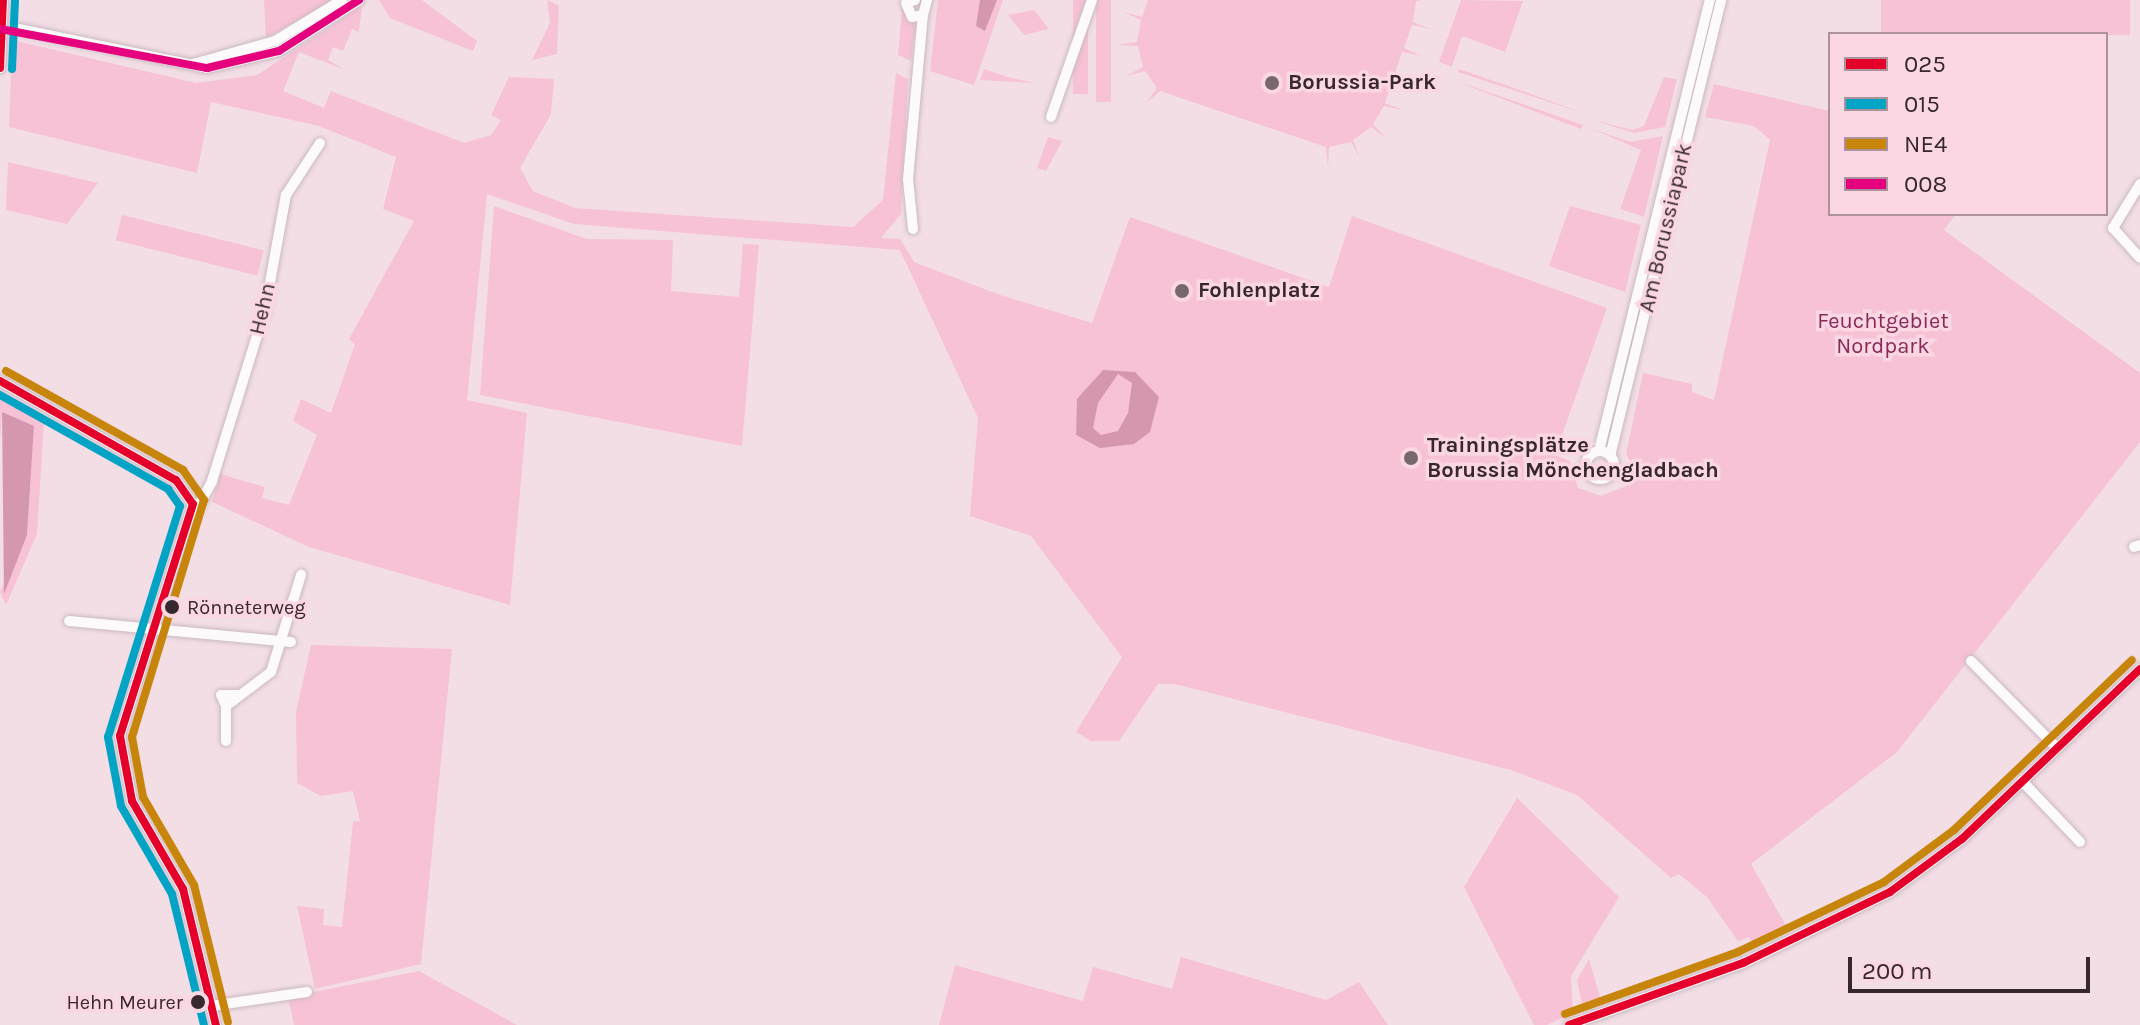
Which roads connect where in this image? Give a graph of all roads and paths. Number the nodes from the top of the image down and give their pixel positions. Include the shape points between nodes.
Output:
1 (3, 0) edge
2 (342, 0) edge
3 (359, 0) edge
4 (927, 0) edge
5 (1092, 0) edge
6 (1714, 1) edge
7 (911, 2) edge
8 (923, 15) junction
9 (19, 29) dead end
10 (187, 65) junction
11 (0, 68) edge
12 (1051, 117) dead end
13 (320, 143) dead end
14 (2140, 184) edge
15 (913, 229) dead end
16 (2140, 258) edge
17 (0, 381) edge
18 (1604, 454) dead end
19 (212, 481) junction
20 (188, 491) junction
21 (193, 516) junction
22 (301, 575) dead end
23 (69, 621) dead end
24 (158, 634) junction
25 (286, 642) junction
26 (1971, 661) dead end
27 (2140, 669) edge
28 (226, 741) dead end
29 (2056, 747) junction
30 (2022, 781) junction
31 (2080, 842) dead end
32 (307, 992) dead end
33 (211, 1006) junction
34 (216, 1025) edge
35 (1569, 1025) edge

1 - 11 street
2 - 10 street via 275,41
3 - 10 street via 263,58
4 - 8 street
5 - 12 street
6 - 18 street, Am Borussiapark
7 - 8 street via 912,17
8 - 15 street via 909,155
9 - 10 street
13 - 19 street, Hehn via 286,195 265,310
14 - 16 street via 2113,228
17 - 20 street
19 - 20 street
19 - 21 street, Hehn
20 - 21 street, Hehn
21 - 24 street, Hehn
22 - 25 street
23 - 24 street
24 - 25 street
24 - 33 street, Hehn via 124,706 123,760 132,801 183,889
25 - 28 street via 262,684 226,706
26 - 29 street
27 - 29 street
29 - 30 street
30 - 31 street
30 - 35 street via 1939,859 1866,905 1743,963
32 - 33 street
33 - 34 street, Hehn

